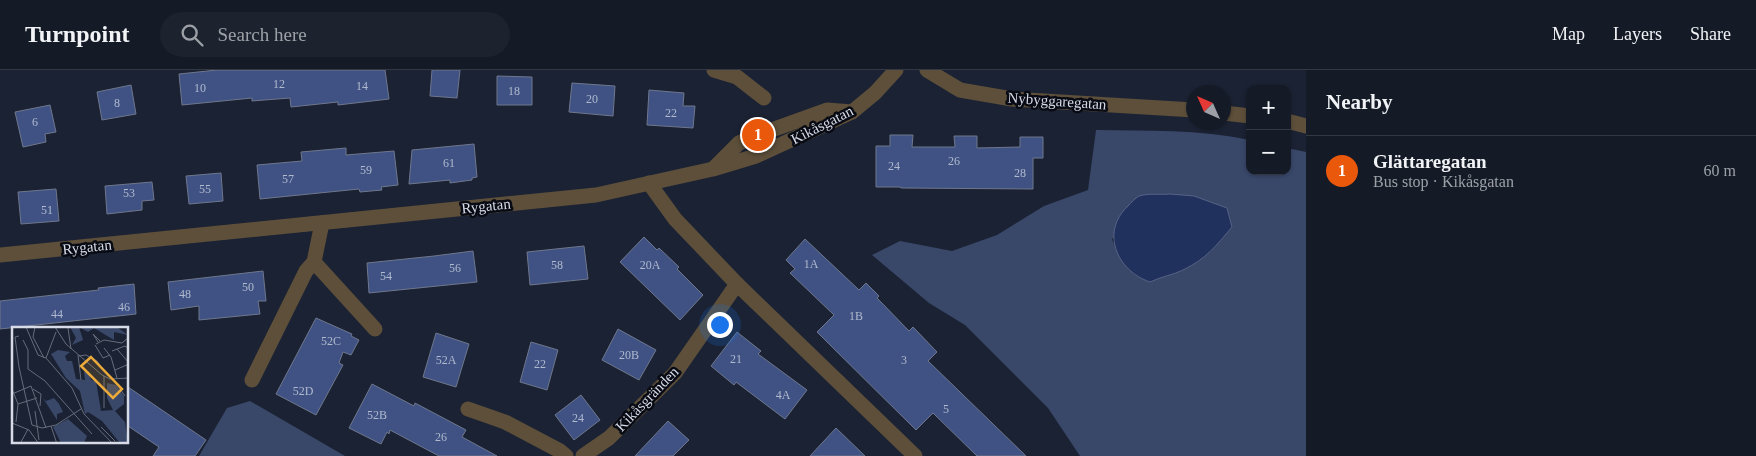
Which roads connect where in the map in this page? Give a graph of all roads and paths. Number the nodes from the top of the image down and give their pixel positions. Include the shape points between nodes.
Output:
1 (714, 70) edge
2 (896, 70) edge
3 (927, 70) edge
4 (764, 98) dead end
5 (1186, 110) edge
6 (1231, 114) edge
7 (1246, 116) edge
8 (1291, 122) edge
9 (1306, 126) edge
10 (649, 183) junction
11 (322, 223) junction
12 (0, 255) edge
13 (314, 262) junction
14 (737, 284) junction
15 (375, 329) dead end
16 (252, 380) dead end
17 (468, 409) dead end
18 (566, 456) edge
19 (583, 456) edge
20 (915, 456) edge

1 - 4 street via 737,76
2 - 10 street, Kikåsgatan via 852,112 756,156
3 - 5 street, Nybyggaregatan via 960,90 1012,99
6 - 7 street
8 - 9 street
10 - 11 street, Rygatan via 596,195
10 - 14 street via 675,219
11 - 12 street, Rygatan
11 - 13 street
13 - 15 street
13 - 16 street via 306,271
14 - 19 street, Kikåsgränden via 675,373 609,438
14 - 20 street
17 - 18 street via 505,422

